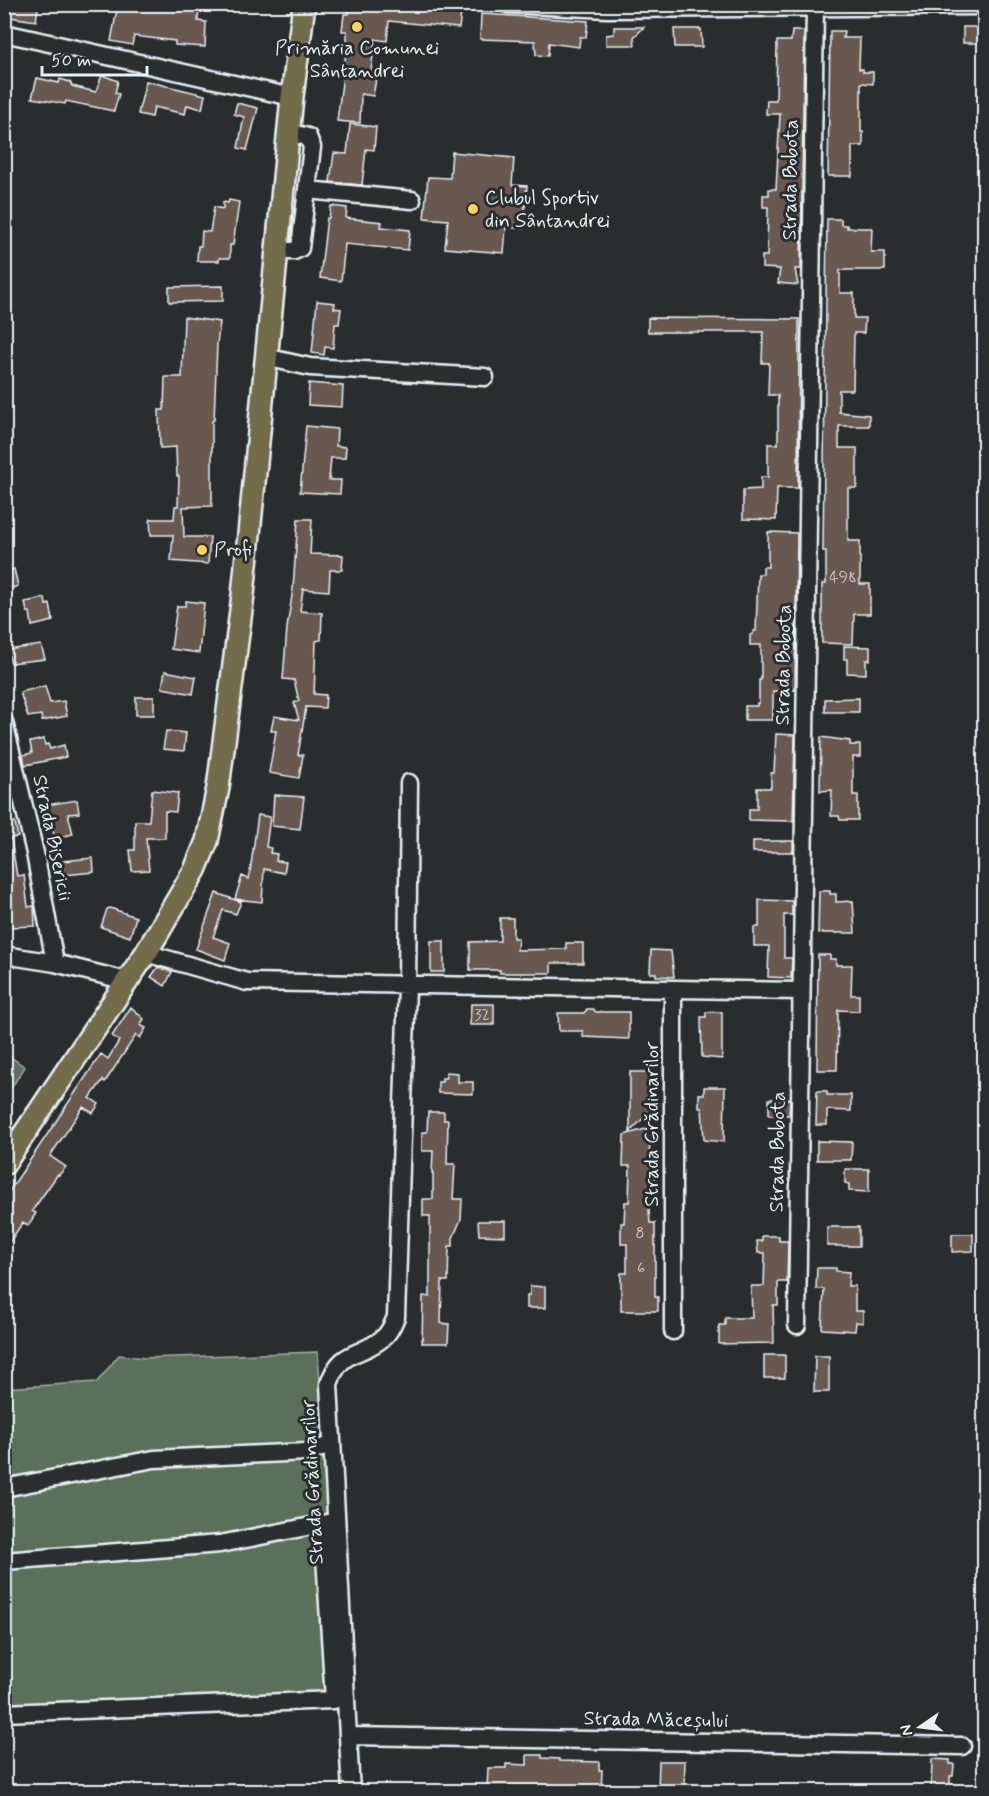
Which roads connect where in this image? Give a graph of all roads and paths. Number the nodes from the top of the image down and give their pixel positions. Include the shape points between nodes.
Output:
1 (303, 4) edge
2 (507, 4) edge
3 (815, 6) junction
4 (984, 6) edge
5 (607, 7) edge
6 (4, 33) edge
7 (292, 97) junction
8 (288, 132) junction
9 (307, 190) junction
10 (412, 200) dead end
11 (276, 251) junction
12 (265, 357) junction
13 (485, 377) dead end
14 (4, 722) edge
15 (409, 783) dead end
16 (146, 953) junction
17 (4, 954) edge
18 (55, 963) junction
19 (127, 981) junction
20 (407, 986) junction
21 (673, 990) junction
22 (800, 991) junction
23 (4, 1164) edge
24 (797, 1325) dead end
25 (673, 1330) dead end
26 (332, 1445) junction
27 (4, 1488) edge
28 (330, 1523) junction
29 (4, 1561) edge
30 (4, 1713) edge
31 (349, 1736) junction
32 (962, 1746) dead end
33 (351, 1791) edge

1 - 7 main road
2 - 5 street
3 - 4 street
3 - 5 street
3 - 22 street, Strada Bobota
6 - 7 street
7 - 8 main road
8 - 9 street via 308,137 311,143
8 - 11 main road
9 - 10 street
9 - 11 street via 300,248
11 - 12 main road
12 - 13 street via 310,367
12 - 16 main road via 243,595 213,816 195,870
14 - 18 street, Strada Bisericii via 36,854
15 - 20 street, Strada Grădinarilor
16 - 19 main road
16 - 20 street via 247,982
17 - 18 street
18 - 19 street
19 - 23 main road
20 - 21 street
20 - 26 street, Strada Grădinarilor via 396,1317 384,1337 341,1361 333,1370 328,1384
21 - 22 street
21 - 25 street, Strada Grădinarilor
22 - 24 street, Strada Bobota
26 - 27 street via 307,1452 154,1459
26 - 28 street, Strada Grădinarilor
28 - 29 street via 220,1544
28 - 30 street via 334,1700
28 - 31 street, Strada Grădinarilor
31 - 32 street, Strada Măceșului
31 - 33 street, Strada Grădinarilor

